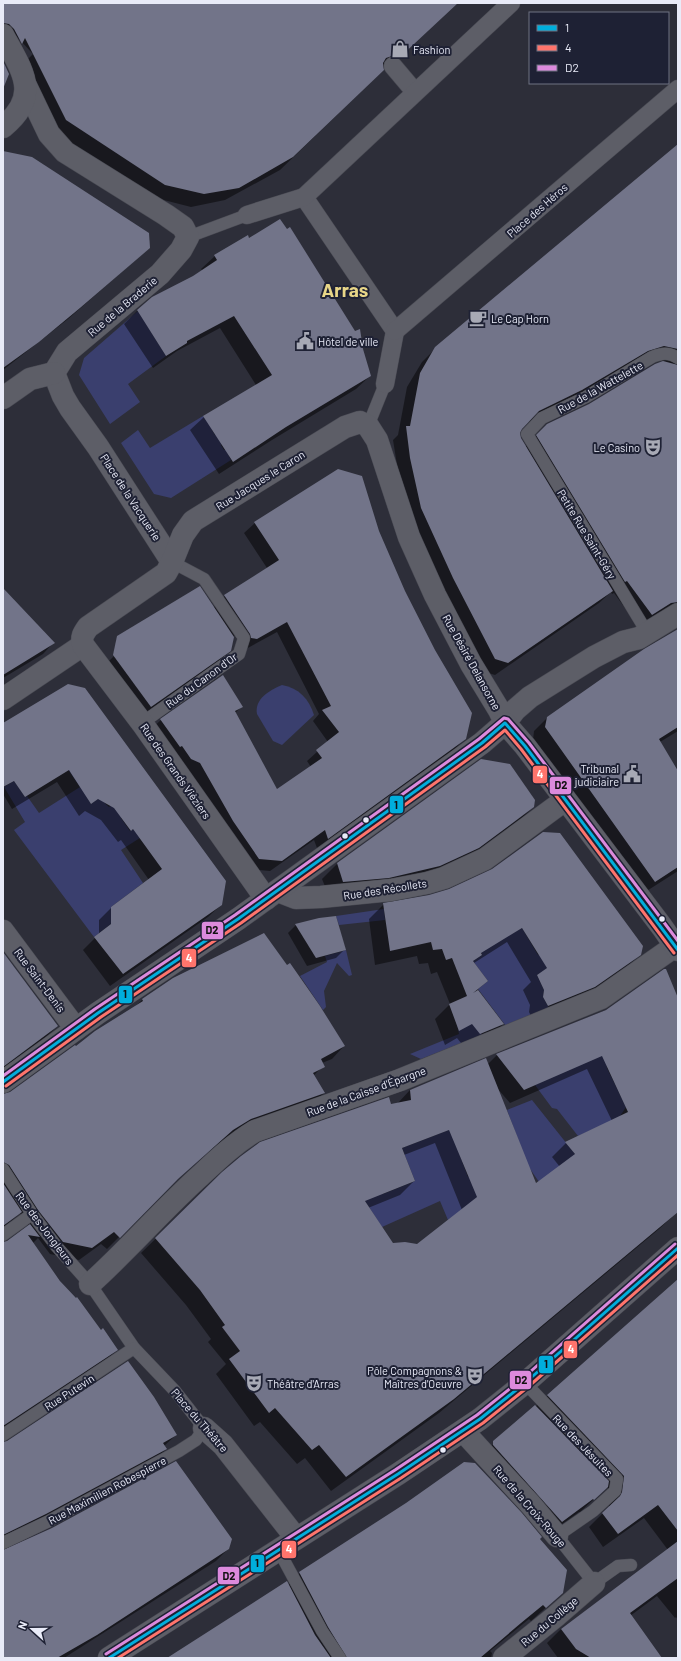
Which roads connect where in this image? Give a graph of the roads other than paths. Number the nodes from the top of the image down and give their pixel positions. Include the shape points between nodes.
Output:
1 (511, 3) edge
2 (3, 35) edge
3 (393, 66) dead end
4 (26, 86) junction
5 (678, 89) edge
6 (415, 92) junction
7 (3, 128) edge
8 (304, 197) junction
9 (247, 215) joint
10 (188, 238) junction
11 (395, 331) junction
12 (678, 358) edge
13 (54, 372) junction
14 (385, 384) joint
15 (3, 398) edge
16 (368, 426) junction
17 (527, 434) joint
18 (172, 562) junction
19 (678, 614) edge
20 (648, 634) junction
21 (83, 645) junction
22 (3, 699) edge
23 (142, 723) junction
24 (505, 723) junction
25 (565, 800) junction
26 (272, 895) junction
27 (3, 931) edge
28 (677, 947) edge
29 (76, 1029) junction
30 (3, 1082) edge
31 (3, 1169) edge
32 (32, 1214) junction
33 (3, 1235) edge
34 (678, 1248) edge
35 (90, 1284) junction
36 (134, 1348) junction
37 (525, 1383) junction
38 (204, 1428) junction
39 (463, 1431) junction
40 (3, 1435) edge
41 (557, 1536) junction
42 (3, 1543) edge
43 (287, 1543) junction
44 (631, 1565) dead end
45 (594, 1583) junction
46 (123, 1654) edge
47 (340, 1658) edge
48 (504, 1658) edge

1 - 6 street
2 - 4 street via 21,69
3 - 6 street
4 - 7 street via 25,99 20,110
4 - 10 street via 49,134 65,152 172,219 183,227
5 - 11 street, Place des Héros
6 - 8 street
8 - 9 street
8 - 11 street
9 - 10 lane
10 - 13 street, Rue de la Braderie via 160,274 67,352
11 - 14 street
12 - 17 lane, Rue de la Wattelette via 662,353 652,357 586,397 542,418
13 - 15 street via 30,379
13 - 18 street, Place de la Vacquerie via 70,408
14 - 16 lane
16 - 18 street, Rue Jacques le Caron via 360,422 345,427 193,521 183,535
16 - 24 street, Rue Désiré Delansorne via 377,440 409,537 435,595
17 - 20 lane, Petite Rue Saint-Géry
18 - 21 street via 166,573 88,627 82,637
18 - 23 lane, Rue du Canon d'Or via 204,579 244,638 239,654
19 - 20 street
20 - 24 street via 594,657 530,697
21 - 22 street
21 - 23 street, Rue des Grands Viéziers
23 - 26 street, Rue des Grands Viéziers
24 - 25 street, Rue Désiré Delansorne
24 - 26 street via 482,743
25 - 26 street, Rue des Récollets via 485,859 438,880 391,890 321,897 296,898
25 - 28 street, Rue Désiré Delansorne
26 - 29 street
27 - 29 street, Rue Saint-Denis
28 - 35 street, Rue de la Caisse d'Épargne via 601,998 400,1080 255,1131 241,1139 194,1180
29 - 30 street
31 - 32 lane, Rue des Jongleurs
32 - 33 lane
32 - 35 lane, Rue des Jongleurs
34 - 37 street
35 - 36 lane, Place du Théâtre
36 - 38 lane, Place du Théâtre via 175,1391
36 - 40 lane, Rue Putevin
37 - 39 street
37 - 41 lane, Rue des Jésuites via 617,1479 615,1491 593,1511
38 - 42 lane, Rue Maximilien Robespierre via 196,1440 179,1450 49,1521
38 - 43 street, Place du Théâtre via 222,1445
39 - 41 street, Rue de la Croix-Rouge
39 - 43 street
41 - 45 lane, Rue de la Croix-Rouge
43 - 46 street
43 - 47 lane via 322,1631
44 - 45 lane via 618,1566
45 - 48 street, Rue du Collège

